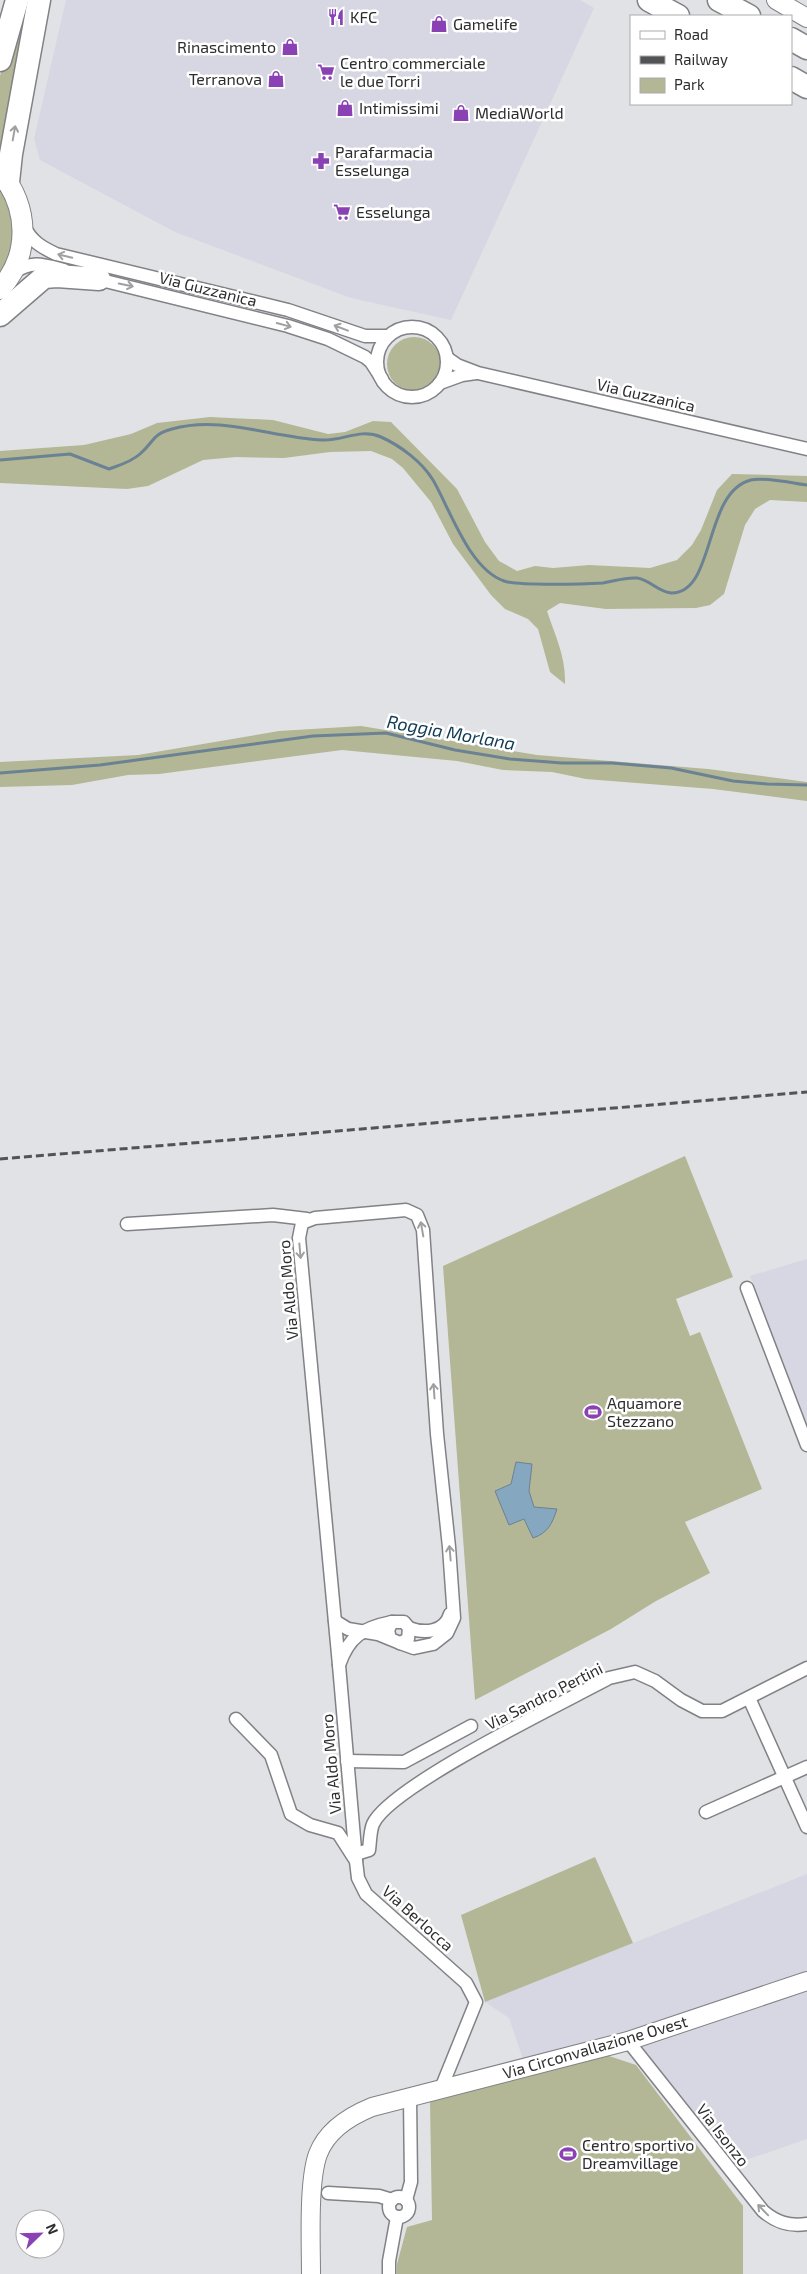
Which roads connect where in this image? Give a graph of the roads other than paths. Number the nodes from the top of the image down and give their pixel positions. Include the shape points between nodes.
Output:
1 (17, 0) edge
2 (39, 0) edge
3 (649, 0) edge
4 (719, 0) edge
5 (776, 0) edge
6 (676, 15) edge
7 (747, 15) edge
8 (807, 18) edge
9 (792, 40) edge
10 (807, 48) edge
11 (0, 60) edge
12 (792, 79) edge
13 (807, 87) edge
14 (4, 177) edge
15 (23, 223) junction
16 (12, 273) junction
17 (98, 279) junction
18 (0, 289) edge
19 (0, 315) edge
20 (388, 336) junction
21 (447, 358) junction
22 (478, 373) junction
23 (382, 379) junction
24 (440, 383) junction
25 (807, 449) edge
26 (307, 1219) junction
27 (127, 1224) dead end
28 (747, 1288) dead end
29 (807, 1445) edge
30 (454, 1602) junction
31 (336, 1621) junction
32 (392, 1622) junction
33 (409, 1628) junction
34 (364, 1630) junction
35 (395, 1641) junction
36 (339, 1665) junction
37 (807, 1668) edge
38 (749, 1698) junction
39 (236, 1719) dead end
40 (471, 1726) dead end
41 (348, 1761) junction
42 (807, 1767) edge
43 (784, 1777) junction
44 (706, 1812) dead end
45 (807, 1827) edge
46 (356, 1858) junction
47 (807, 1981) edge
48 (628, 2041) junction
49 (440, 2091) junction
50 (410, 2097) junction
51 (328, 2193) dead end
52 (392, 2200) junction
53 (406, 2200) junction
54 (397, 2217) junction
55 (807, 2224) edge
56 (311, 2274) edge
57 (389, 2274) edge

1 - 11 highway
14 -> 2 highway
3 - 6 highway
4 - 7 highway
5 - 8 street
9 - 10 highway
12 - 13 highway
14 - 15 main road via 16,194
15 - 16 main road via 23,240
20 -> 15 street, Via Guzzanica via 365,336 288,310 56,254 29,236
16 - 17 street, Via Guzzanica via 24,266 44,264
16 - 18 main road
17 - 19 highway via 44,277
17 -> 23 street, Via Guzzanica via 328,339 365,356
20 - 21 street, Via Guzzanica via 401,329 422,328 439,340
20 - 23 street via 378,356
21 - 22 street, Via Guzzanica
21 - 24 street
22 - 24 street, Via Guzzanica
22 - 25 street, Via Guzzanica
23 - 24 street, Via Guzzanica via 389,388 410,397 432,391
26 - 27 street via 273,1215
30 -> 26 street, Via Aldo Moro via 420,1219 406,1210
26 -> 31 street, Via Aldo Moro via 302,1223 299,1238
28 - 29 street
30 - 33 street via 448,1620 438,1628 422,1633
30 - 35 street, Via Aldo Moro via 454,1618 448,1634 433,1644 414,1648
31 - 34 street, Via Aldo Moro via 348,1629
31 - 36 street, Via Aldo Moro
32 - 33 street via 404,1622
32 - 34 street
32 - 35 street via 388,1630
33 - 35 street via 408,1639
34 - 35 street, Via Aldo Moro
34 - 36 street via 345,1648
36 - 41 street, Via Aldo Moro
37 - 38 street, Via Sandro Pertini
38 - 43 street
38 - 46 street, Via Sandro Pertini via 722,1711 702,1711 635,1672 609,1678 455,1761 402,1794 373,1824 369,1850
39 - 46 street, Via Berlocca via 271,1755 291,1814 310,1825 338,1833
40 - 41 street via 404,1762
41 - 46 street, Via Aldo Moro
42 - 43 street
43 - 44 street
43 - 45 street
46 - 49 street, Via Berlocca via 358,1878 366,1894 466,1983 476,2002
47 - 48 street, Via Circonvallazione Ovest
48 - 49 street, Via Circonvallazione Ovest
55 -> 48 street, Via Isonzo via 797,2226 773,2219 763,2211
49 - 50 street, Via Circonvallazione Ovest
50 - 53 street via 411,2182
50 - 56 street, Via Circonvallazione Ovest via 372,2107 351,2117 331,2134 318,2154 312,2190
51 - 52 street via 379,2196
52 - 53 street
52 - 54 street via 390,2210
53 - 54 street via 407,2214
54 - 57 street

